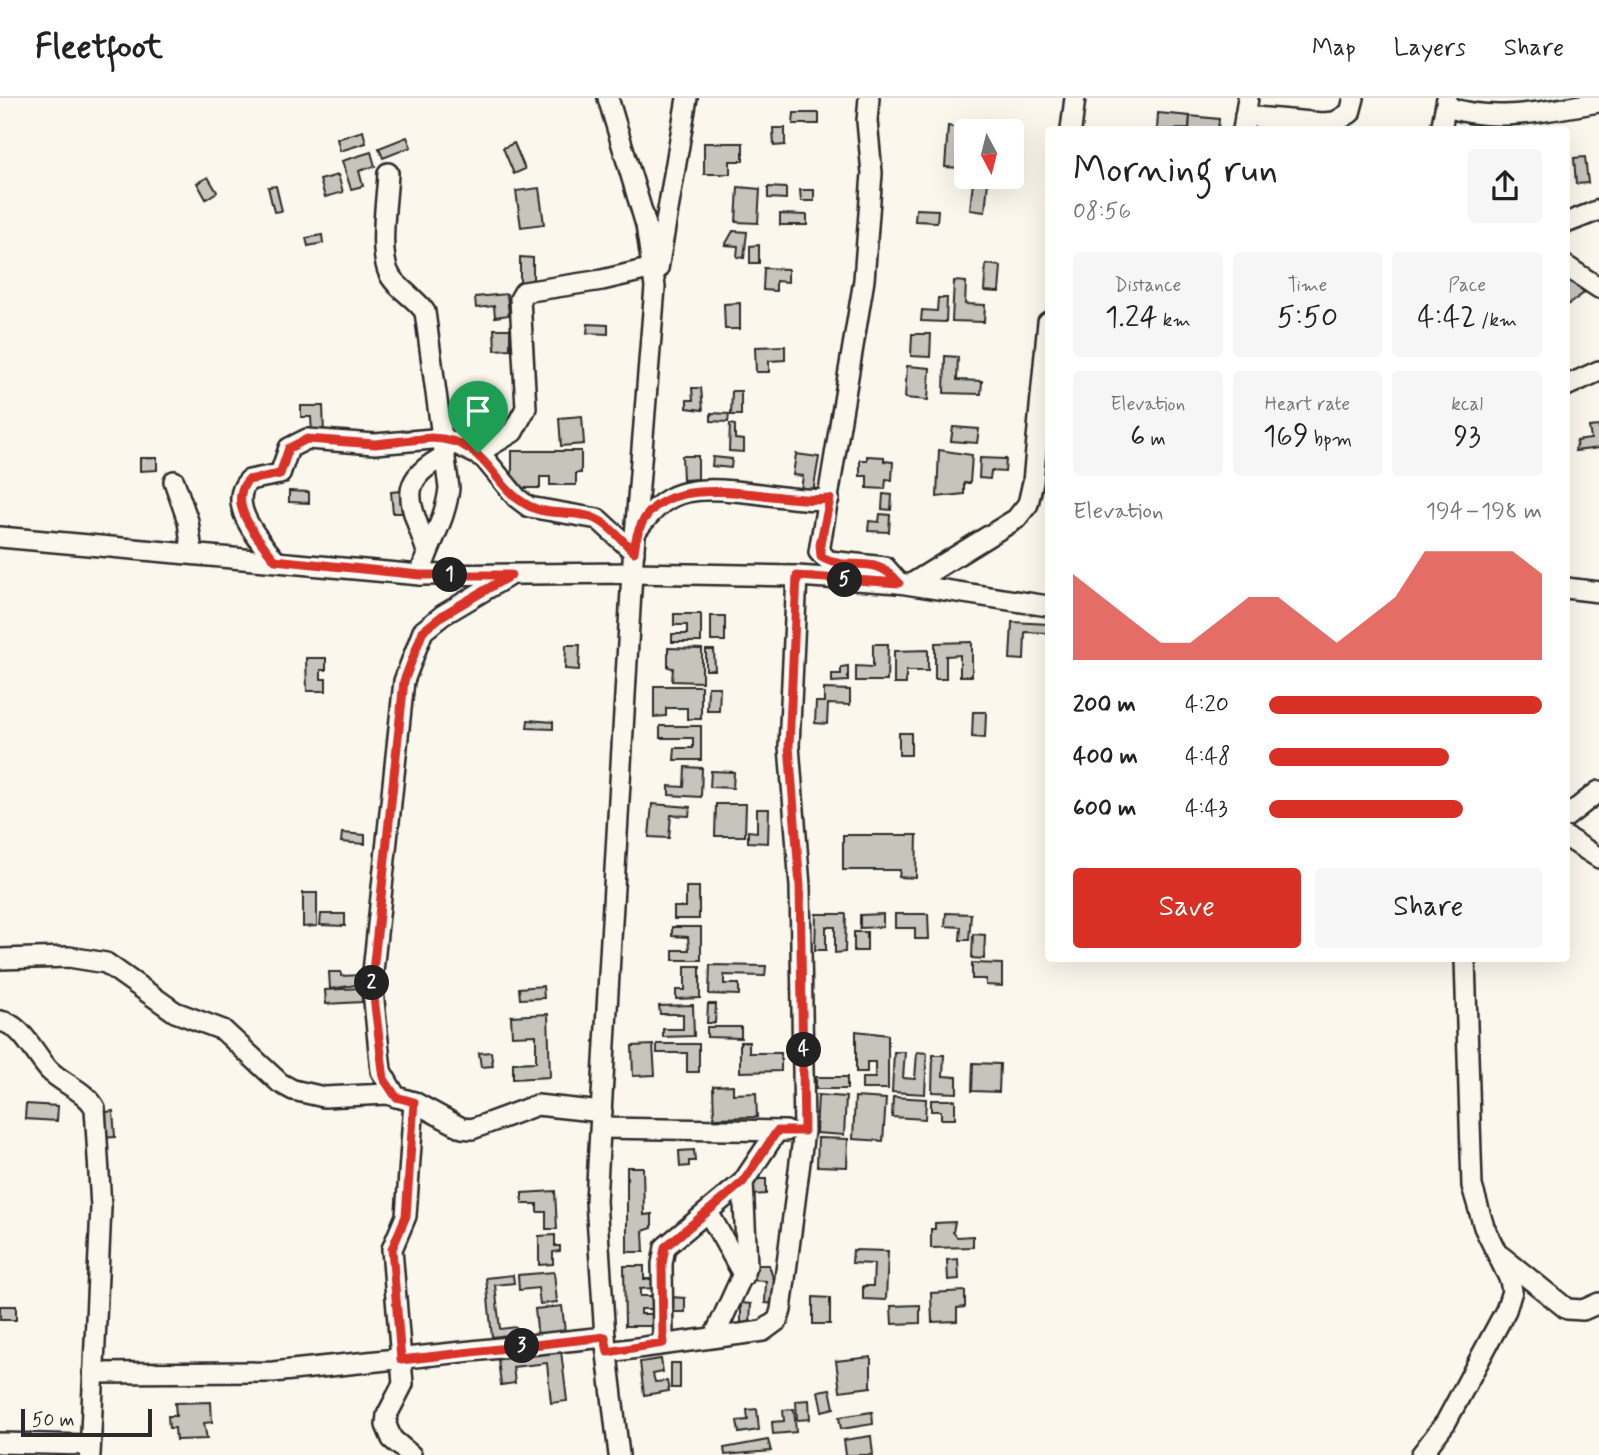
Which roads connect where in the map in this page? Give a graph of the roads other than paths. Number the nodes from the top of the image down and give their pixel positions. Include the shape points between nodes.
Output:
1 (608, 98) edge
2 (687, 98) edge
3 (869, 98) edge
4 (1074, 98) edge
5 (1354, 98) edge
6 (1447, 102) edge
7 (1599, 102) edge
8 (1245, 114) edge
9 (1071, 126) edge
10 (1442, 126) edge
11 (388, 173) dead end
12 (1599, 210) edge
13 (1570, 221) edge
14 (1570, 269) edge
15 (654, 278) junction
16 (1599, 288) edge
17 (1045, 358) edge
18 (1599, 371) edge
19 (1570, 384) edge
20 (445, 447) junction
21 (478, 453) junction
22 (174, 481) dead end
23 (830, 499) junction
24 (636, 531) junction
25 (0, 537) edge
26 (426, 549) junction
27 (192, 552) junction
28 (634, 552) junction
29 (275, 560) junction
30 (632, 573) junction
31 (420, 575) junction
32 (511, 575) junction
33 (797, 576) junction
34 (905, 584) junction
35 (1570, 589) edge
36 (1599, 592) edge
37 (1045, 606) edge
38 (1599, 790) edge
39 (1570, 814) edge
40 (1570, 840) edge
41 (1599, 858) edge
42 (0, 959) edge
43 (1465, 962) edge
44 (0, 1021) edge
45 (405, 1099) junction
46 (601, 1120) junction
47 (777, 1131) junction
48 (804, 1131) junction
49 (743, 1182) junction
50 (708, 1212) junction
51 (1496, 1252) junction
52 (744, 1276) junction
53 (1599, 1303) edge
54 (714, 1337) junction
55 (663, 1343) junction
56 (607, 1344) junction
57 (401, 1360) junction
58 (93, 1373) junction
59 (0, 1444) edge
60 (90, 1450) edge
61 (411, 1455) edge
62 (619, 1455) edge
63 (1421, 1455) edge

1 - 15 street via 646,225
2 - 15 street
3 - 23 street via 872,173 864,280
4 - 9 street
5 - 8 street via 1350,113 1335,122
6 - 7 street via 1486,115 1527,114
6 - 10 street
11 - 20 street via 387,271 425,312
12 - 13 street
14 - 16 street
15 - 21 street via 602,280 524,292 520,299 526,408 513,432
15 - 24 street
17 - 34 street via 1028,504 1007,526
18 - 19 street
20 - 21 street
20 - 26 street via 447,506
20 - 26 street via 411,485 413,510
20 - 29 street via 321,439 297,442 289,448 280,474 248,480 243,490 247,523
21 - 28 street via 529,507 598,519
22 - 27 street via 188,521
23 - 24 street via 802,501 729,490 674,496
23 - 34 street via 821,557 879,565
24 - 28 street
25 - 27 street
26 - 31 street
27 - 29 street
28 - 30 street
29 - 31 street
30 - 32 street
30 - 33 street
30 - 46 street
31 - 32 street
32 - 45 street via 423,631 404,681 372,981 382,1071
33 - 34 street
33 - 48 street via 789,746 800,886
34 - 37 street
35 - 36 street
38 - 39 street
40 - 41 street
42 - 45 street via 69,957 106,963 175,1012 223,1030 293,1090 324,1097 372,1093
43 - 51 street via 1472,1186
44 - 58 street via 17,1029 50,1071 96,1108 102,1207
45 - 46 street via 462,1128 472,1129 537,1105
45 - 57 street via 406,1216 392,1249
46 - 47 street
46 - 56 street via 596,1202
47 - 48 street
47 - 49 street
48 - 54 street via 778,1320 763,1331
49 - 50 street
49 - 52 street via 748,1252
50 - 52 street
50 - 55 street via 665,1247
51 - 53 street via 1567,1309 1583,1310
51 - 63 street via 1512,1291 1506,1310 1446,1422
52 - 54 street
54 - 55 street
55 - 56 street
56 - 57 street
56 - 62 street
57 - 58 street via 248,1373
57 - 61 street via 403,1384 386,1425 392,1439
58 - 60 street
59 - 60 street

